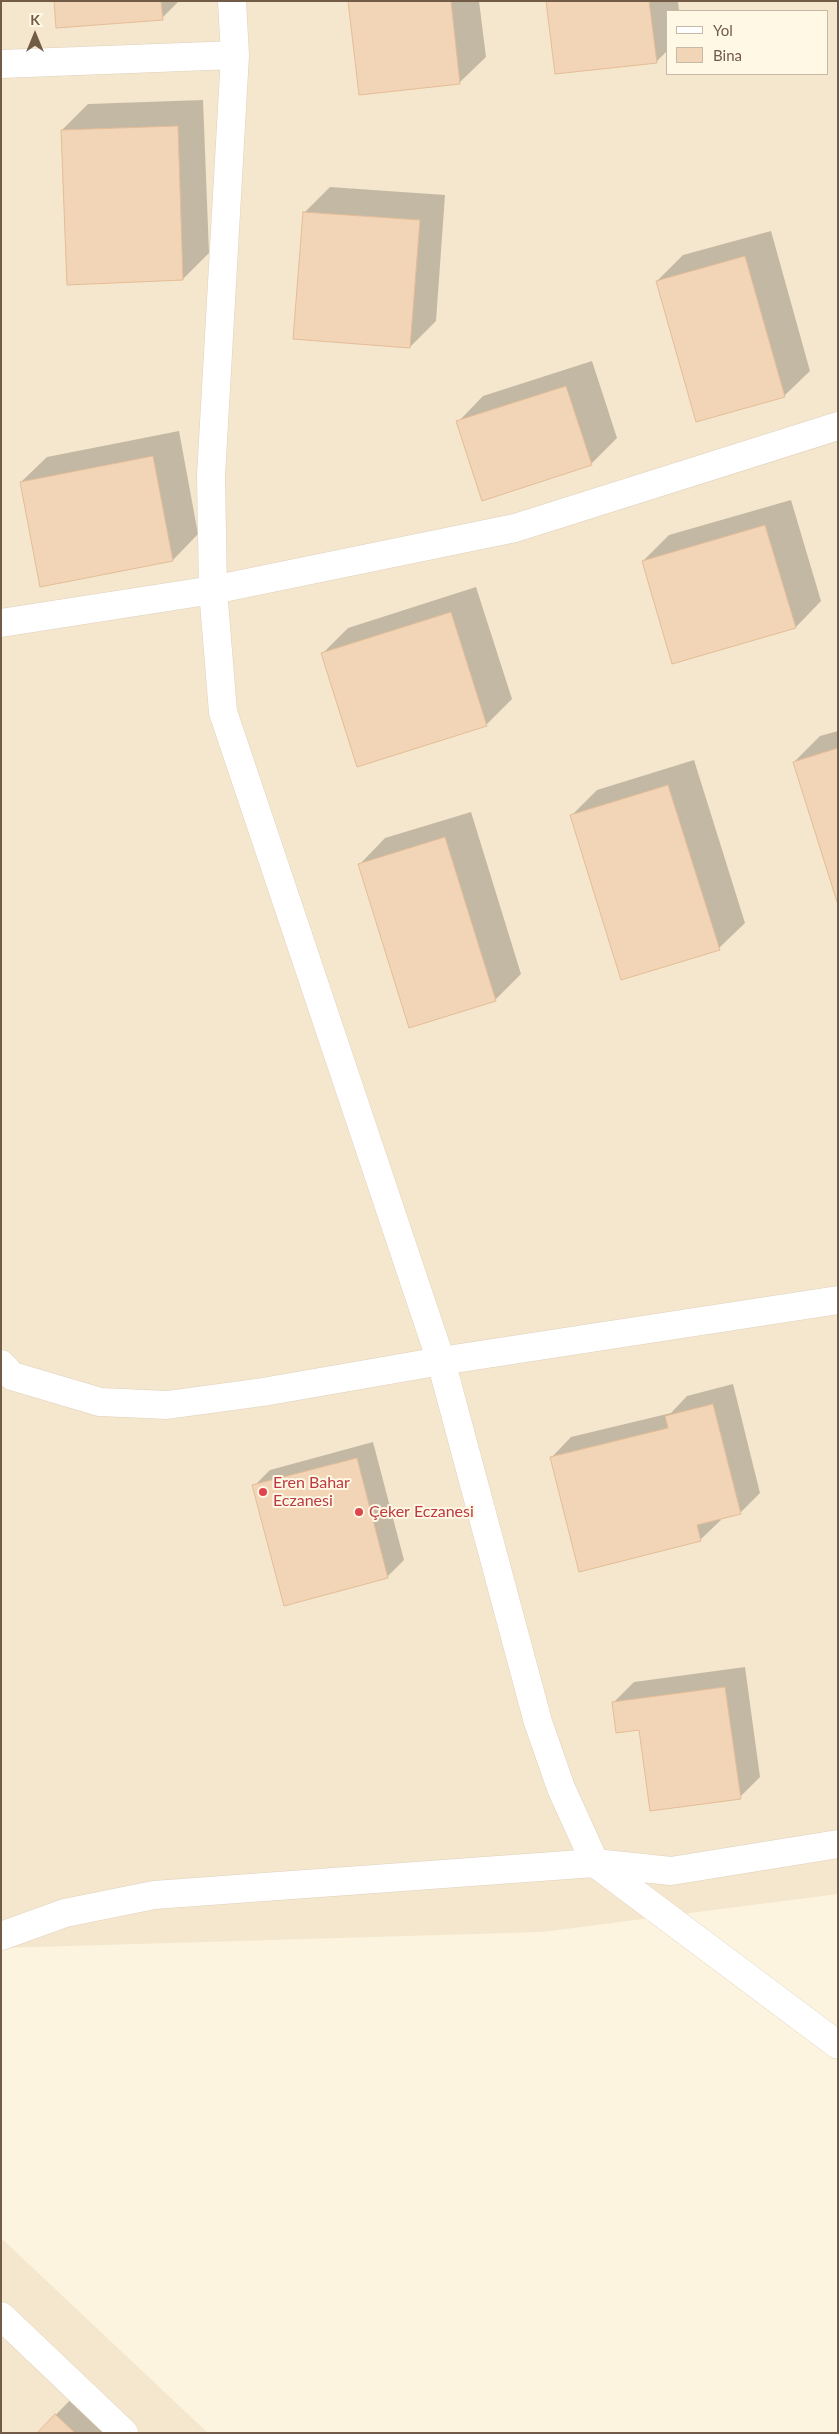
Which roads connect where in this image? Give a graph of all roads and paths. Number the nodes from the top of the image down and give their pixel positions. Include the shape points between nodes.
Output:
1 (232, 1) edge
2 (235, 54) junction
3 (1, 64) edge
4 (838, 426) edge
5 (213, 590) junction
6 (1, 623) edge
7 (838, 1300) edge
8 (441, 1361) junction
9 (5, 1372) edge
10 (838, 1844) edge
11 (595, 1863) junction
12 (1, 1936) edge
13 (838, 2045) edge
14 (1, 2316) edge
15 (124, 2433) edge

1 - 2 street
2 - 3 street
2 - 5 street via 212,476
4 - 5 street via 515,528
5 - 6 street
5 - 8 street via 223,712
7 - 8 street
8 - 9 street via 167,1405 100,1402
8 - 11 street via 538,1722 561,1788
10 - 11 street via 671,1872
11 - 12 street via 154,1895 65,1913
11 - 13 street
14 - 15 street

